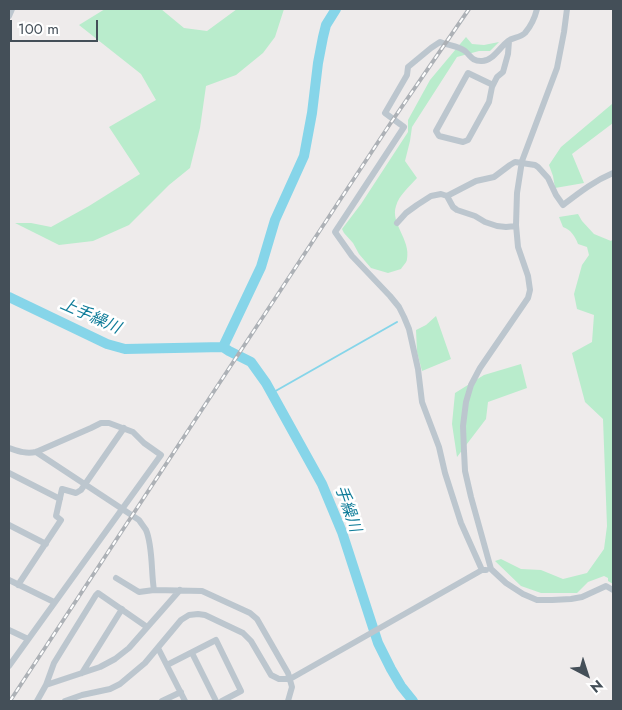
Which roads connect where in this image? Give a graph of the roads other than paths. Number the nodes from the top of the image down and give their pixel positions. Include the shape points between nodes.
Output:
1 (12, 9) edge
2 (537, 9) edge
3 (567, 9) edge
4 (9, 16) edge
5 (509, 41) junction
6 (493, 85) junction
7 (522, 163) junction
8 (613, 173) edge
9 (447, 196) junction
10 (397, 223) dead end
11 (516, 226) junction
12 (124, 428) junction
13 (9, 448) edge
14 (36, 452) junction
15 (9, 473) edge
16 (85, 484) junction
17 (60, 499) junction
18 (122, 508) junction
19 (9, 525) edge
20 (46, 544) junction
21 (491, 568) junction
22 (482, 570) junction
23 (116, 578) dead end
24 (9, 580) edge
25 (18, 585) junction
26 (154, 590) junction
27 (180, 590) junction
28 (613, 590) edge
29 (54, 602) junction
30 (122, 609) junction
31 (147, 627) junction
32 (9, 630) edge
33 (28, 639) junction
34 (158, 648) junction
35 (192, 652) junction
36 (167, 665) junction
37 (9, 666) edge
38 (82, 673) junction
39 (290, 679) junction
40 (46, 685) junction
41 (181, 692) junction
42 (83, 698) edge
43 (37, 701) edge
44 (65, 701) edge
45 (162, 701) edge
46 (185, 701) edge
47 (216, 701) edge
48 (222, 701) edge
49 (288, 701) edge

1 - 4 street
2 - 5 street via 526,32
3 - 7 street via 557,68
5 - 6 street via 503,72
5 - 22 street via 482,62 471,59 464,50 440,42 408,67 407,75 385,113 404,128 335,232 404,317 416,361 422,402 462,523
6 - 6 street via 489,102 468,140 463,142 439,136 436,131 468,73
7 - 8 street via 538,167 563,205
7 - 9 street via 510,164 494,177 476,181
7 - 11 street
9 - 10 street via 431,196
9 - 11 street via 457,210 496,226
11 - 21 street via 518,247 528,276 528,298 471,385 463,426 465,471
12 - 14 street via 100,423
12 - 16 street
12 - 18 street via 161,455
13 - 14 street
14 - 16 street
15 - 17 street
16 - 17 street via 76,493 62,489
16 - 18 street
17 - 20 street via 56,516 62,520
18 - 26 street via 139,520 145,529
18 - 29 street
19 - 20 street
20 - 25 street
21 - 22 street
21 - 28 street via 506,583 537,600 582,597 606,586
22 - 39 street
23 - 26 street via 138,592
24 - 25 street
25 - 29 street
26 - 27 street
27 - 31 street
27 - 39 street via 202,591 257,618
29 - 33 street
30 - 31 street
30 - 38 street
30 - 40 street via 98,593 54,663
31 - 38 street via 115,659
32 - 33 street
33 - 37 street
34 - 36 street
34 - 39 street via 181,620 189,615 206,615 243,633 272,676
34 - 42 street via 146,663 120,684
35 - 36 street
35 - 47 street
35 - 48 street via 216,640 241,691
36 - 41 street
38 - 40 street
39 - 49 street via 292,687
40 - 43 street
41 - 45 street
41 - 46 street
42 - 44 street

